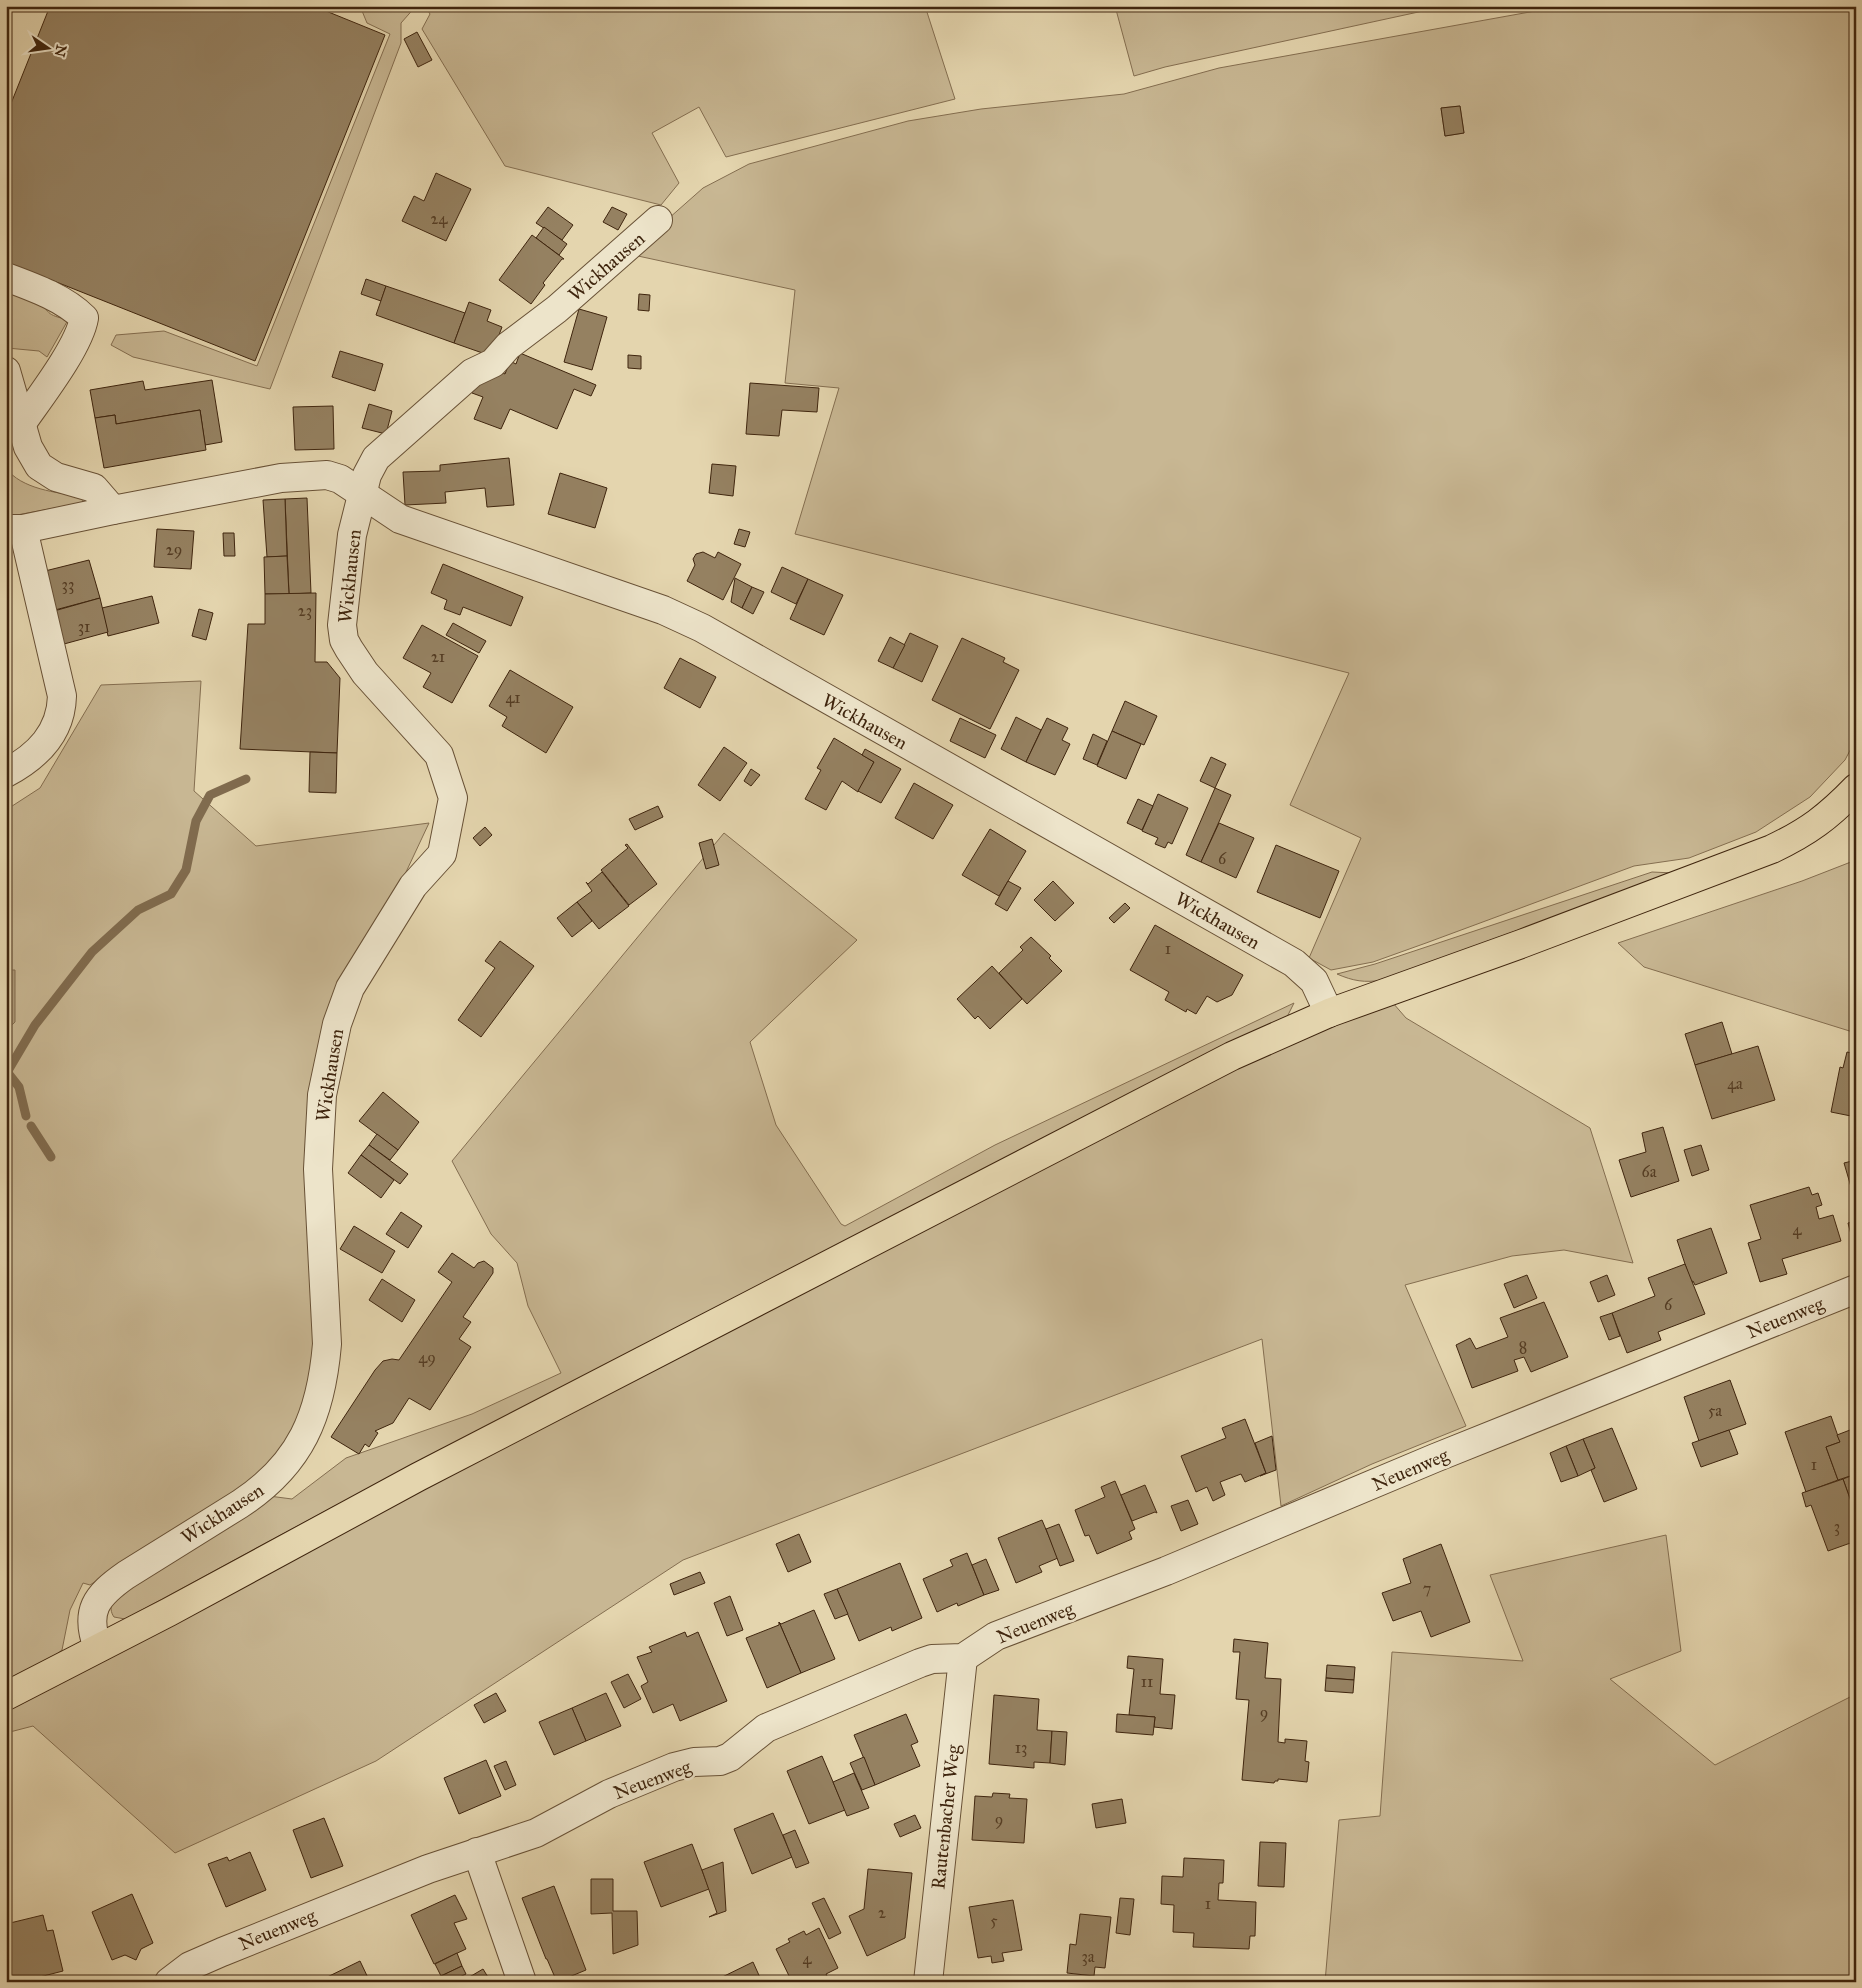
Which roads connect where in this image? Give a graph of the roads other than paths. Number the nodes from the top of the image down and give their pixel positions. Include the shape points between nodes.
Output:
1 (658, 220) dead end
2 (6, 277) edge
3 (6, 371) edge
4 (22, 423) junction
5 (362, 494) junction
6 (113, 510) junction
7 (15, 529) edge
8 (6, 773) edge
9 (1856, 788) edge
10 (1329, 1013) junction
11 (1856, 1290) edge
12 (98, 1648) junction
13 (963, 1658) junction
14 (6, 1696) edge
15 (477, 1852) junction
16 (923, 1980) edge
17 (170, 1982) edge
18 (522, 1982) edge

1 - 5 street, Wickhausen via 557,309 508,346 493,363 472,373 394,440 376,458
2 - 4 street via 75,308 84,318 83,327 63,362
3 - 4 street
4 - 6 street via 28,447 39,466 56,477 94,488
5 - 6 street, Wickhausen via 340,479 327,475 304,475
5 - 10 street, Wickhausen via 400,520 663,610 702,628 1294,963 1314,981
5 - 12 street, Wickhausen via 346,574 344,640 355,661 439,755 453,798 442,854 413,886 350,988 337,1024 322,1095 318,1160 327,1344 325,1372 307,1432 273,1479 246,1500 126,1575 96,1600 92,1619
6 - 7 street, Wickhausen
7 - 8 street via 62,696 62,711 40,750
9 - 10 main road via 1831,814 1799,837 1772,850
10 - 12 main road via 1232,1056 418,1478
11 - 13 street, Neuenweg via 1435,1458 1166,1571 996,1636
12 - 14 main road
13 - 15 street, Neuenweg via 932,1659 920,1663 766,1728 730,1757 674,1767 609,1794 536,1833
13 - 16 street, Rautenbacher Weg
15 - 17 street, Neuenweg via 222,1952 190,1966
15 - 18 street

